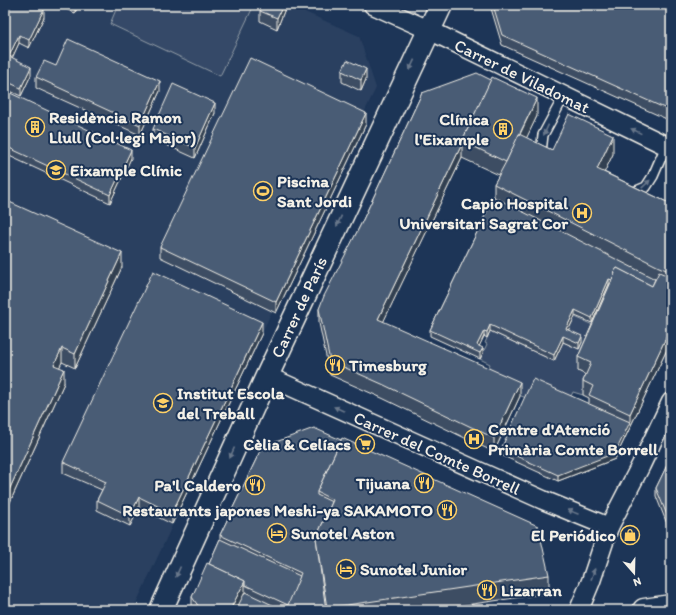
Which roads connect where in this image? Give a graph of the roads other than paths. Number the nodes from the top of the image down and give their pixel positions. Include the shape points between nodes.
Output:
1 (373, 5) edge
2 (441, 5) edge
3 (429, 30) junction
4 (564, 96) junction
5 (668, 147) edge
6 (550, 160) edge
7 (619, 193) edge
8 (267, 376) junction
9 (671, 402) edge
10 (609, 527) junction
11 (671, 606) edge
12 (161, 610) edge
13 (579, 610) edge
14 (644, 610) edge

1 - 3 street, Carrer de Viladomat
2 - 3 main road, Carrer de París
3 - 4 street, Carrer de Viladomat
3 -> 8 main road, Carrer de París
5 -> 4 street, Carrer de Viladomat
4 -> 6 lane via 543,135 541,152
7 -> 5 lane via 626,196 646,187
10 -> 8 street, Carrer del Comte Borrell
8 -> 12 main road, Carrer de París
9 - 10 street
13 -> 10 street
11 - 14 main road

